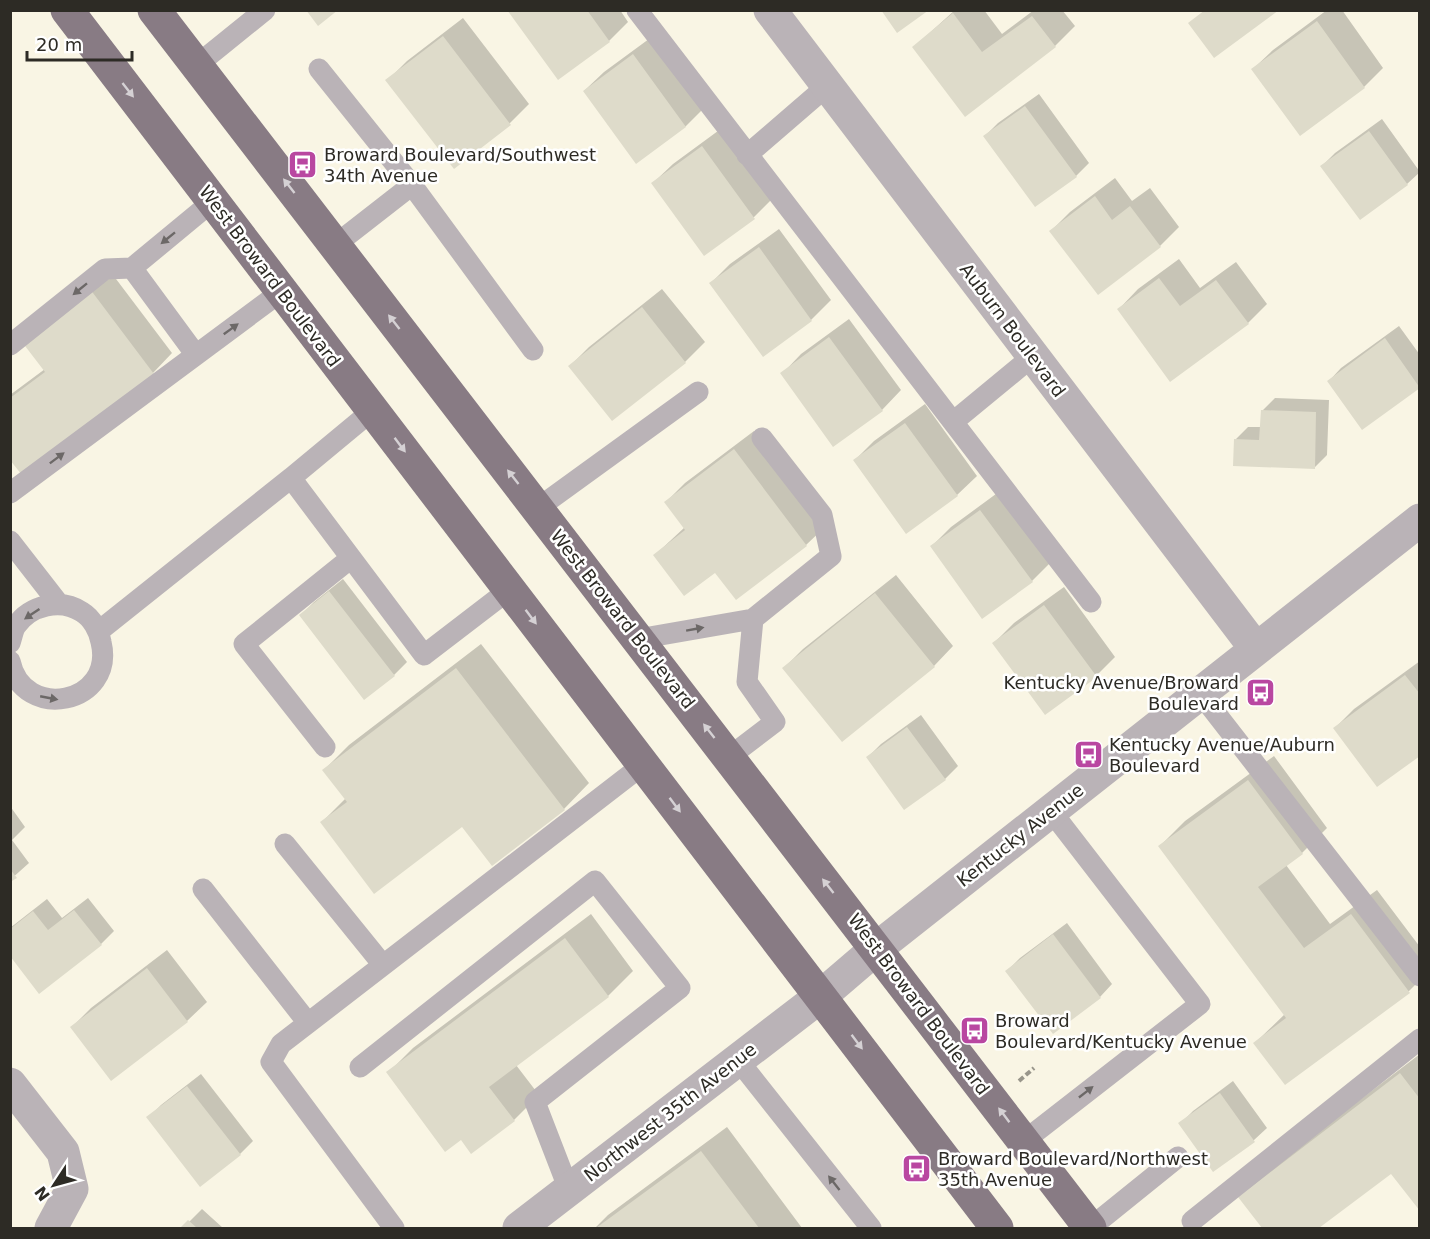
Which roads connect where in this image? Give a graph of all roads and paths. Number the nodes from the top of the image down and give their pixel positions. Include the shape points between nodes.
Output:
1 (67, 10) edge
2 (154, 10) edge
3 (266, 10) edge
4 (637, 10) edge
5 (770, 10) edge
6 (197, 65) junction
7 (318, 69) dead end
8 (827, 86) junction
9 (747, 155) junction
10 (411, 185) junction
11 (213, 201) junction
12 (335, 245) junction
13 (132, 268) junction
14 (282, 291) junction
15 (10, 345) edge
16 (533, 350) dead end
17 (196, 355) junction
18 (1033, 356) junction
19 (698, 392) dead end
20 (373, 410) junction
21 (953, 422) junction
22 (762, 438) dead end
23 (291, 478) junction
24 (10, 493) edge
25 (538, 508) junction
26 (1419, 520) edge
27 (10, 541) edge
28 (351, 558) junction
29 (510, 589) junction
30 (1091, 602) dead end
31 (59, 604) junction
32 (753, 619) junction
33 (99, 631) junction
34 (638, 639) junction
35 (10, 643) edge
36 (1256, 649) junction
37 (10, 661) edge
38 (1200, 693) junction
39 (325, 747) dead end
40 (729, 757) junction
41 (644, 764) junction
42 (1051, 811) junction
43 (285, 844) dead end
44 (203, 889) dead end
45 (877, 948) junction
46 (383, 965) junction
47 (1419, 976) edge
48 (821, 996) junction
49 (308, 1023) junction
50 (1419, 1039) edge
51 (738, 1060) junction
52 (360, 1067) dead end
53 (1034, 1068) dead end
54 (1016, 1083) dead end
55 (10, 1084) edge
56 (1024, 1141) junction
57 (1178, 1157) dead end
58 (569, 1190) junction
59 (1190, 1226) edge
60 (51, 1228) edge
61 (394, 1228) edge
62 (519, 1228) edge
63 (871, 1228) edge
64 (997, 1228) edge
65 (1090, 1228) edge

1 -> 11 main road, West Broward Boulevard
2 - 6 main road, West Broward Boulevard
3 - 6 lane
4 - 9 lane
5 - 8 street, Auburn Boulevard
12 -> 6 main road, West Broward Boulevard
7 - 10 lane
8 - 9 lane
8 - 18 street, Auburn Boulevard
9 - 21 lane
10 - 12 lane
10 - 16 lane
11 -> 13 lane
11 - 14 main road, West Broward Boulevard
25 -> 12 main road, West Broward Boulevard
13 -> 15 lane via 105,269
13 - 17 lane
17 -> 14 lane
14 - 20 main road, West Broward Boulevard
24 -> 17 lane
18 - 21 lane
18 - 36 street, Auburn Boulevard
19 - 25 lane
20 - 23 lane
20 -> 29 main road, West Broward Boulevard
21 - 30 lane
22 - 32 lane via 822,515 831,556
23 - 28 lane
23 - 33 lane
25 - 34 main road, West Broward Boulevard
26 - 36 street, Kentucky Avenue
27 - 31 lane
28 - 29 lane via 423,655
28 - 39 lane via 244,644
29 -> 41 main road, West Broward Boulevard
31 - 33 lane via 82,612
31 -> 35 lane via 35,609 16,626
34 -> 32 lane
32 - 40 lane via 747,681 776,722
37 -> 33 lane via 13,674 30,693 54,700 78,696 97,679 105,655
40 -> 34 main road, West Broward Boulevard
36 - 38 street, Kentucky Avenue
38 - 42 street, Kentucky Avenue
38 - 47 lane
45 -> 40 main road, West Broward Boulevard
41 - 46 lane
41 -> 48 main road, West Broward Boulevard
42 - 45 street, Kentucky Avenue
56 -> 42 lane via 1200,1004
43 - 46 lane
44 - 49 lane
45 - 48 street, Kentucky Avenue
56 -> 45 main road, West Broward Boulevard
46 - 49 lane
48 - 51 street, Northwest 35th Avenue
48 -> 64 main road, West Broward Boulevard
49 - 61 lane via 281,1044 271,1062
50 - 59 lane
51 - 58 street, Northwest 35th Avenue
63 -> 51 lane
52 - 58 lane via 596,881 680,988 535,1102
53 - 54 path
55 - 60 street via 63,1152 72,1189
56 - 65 main road, West Broward Boulevard
57 - 65 lane
58 - 62 street, Northwest 35th Avenue

